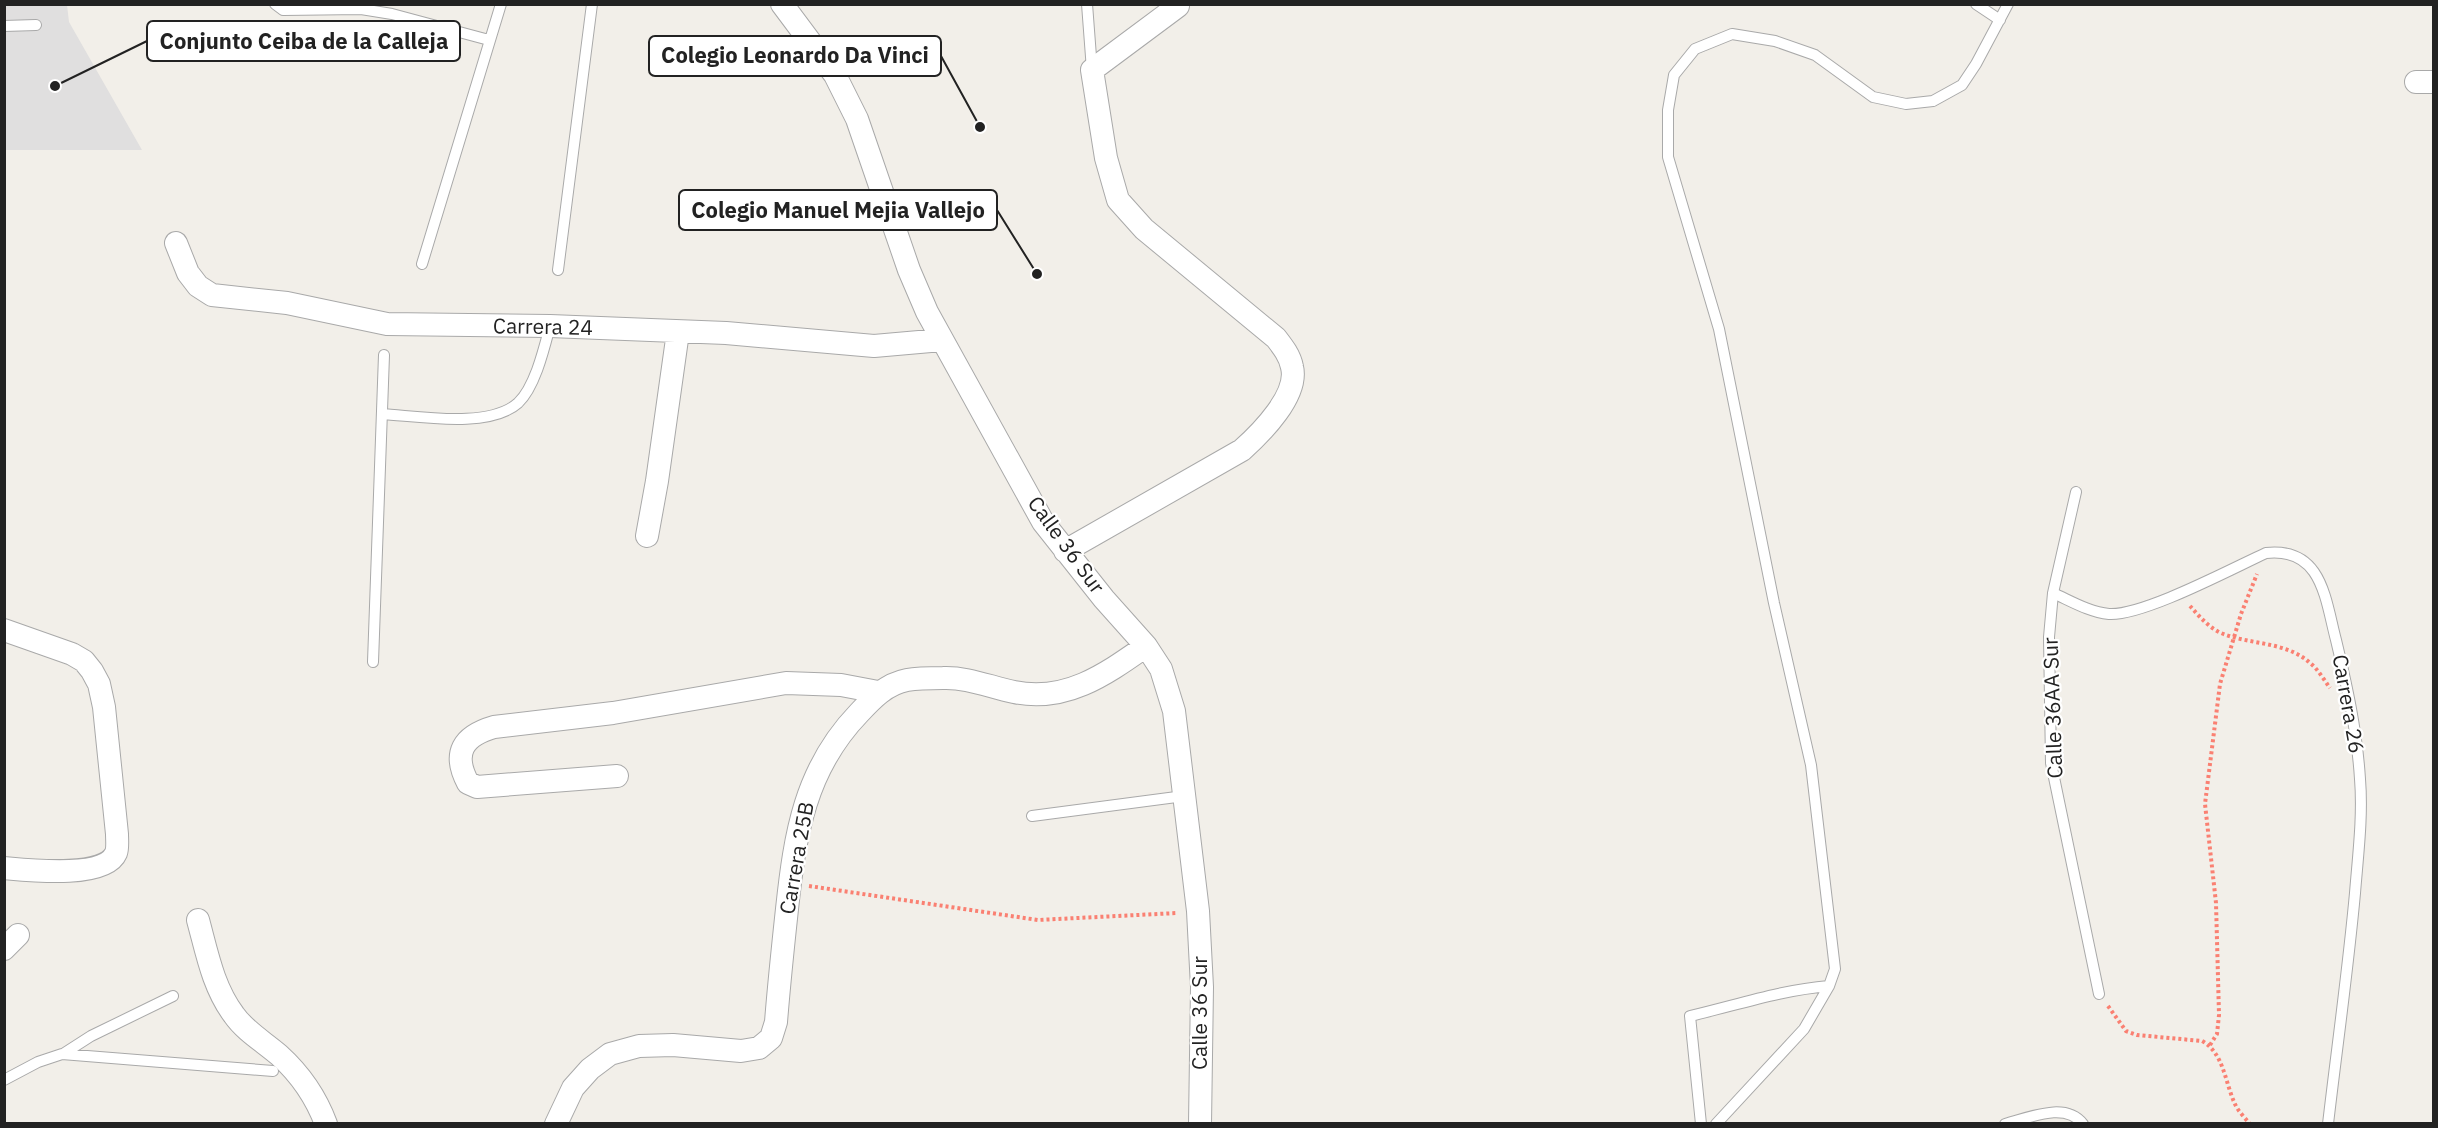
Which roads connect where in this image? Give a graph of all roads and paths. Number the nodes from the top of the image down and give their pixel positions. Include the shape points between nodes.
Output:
1 (275, 4) edge
2 (501, 4) edge
3 (592, 4) edge
4 (782, 4) edge
5 (1087, 4) edge
6 (1976, 4) edge
7 (2008, 4) edge
8 (1178, 6) dead end
9 (2000, 20) junction
10 (4, 26) edge
11 (36, 26) dead end
12 (489, 40) junction
13 (1092, 70) junction
14 (176, 243) dead end
15 (422, 264) dead end
16 (558, 270) dead end
17 (550, 327) junction
18 (678, 332) junction
19 (942, 340) junction
20 (384, 355) dead end
21 (382, 414) junction
22 (2076, 492) dead end
23 (647, 536) dead end
24 (1065, 551) junction
25 (2265, 554) junction
26 (2053, 592) junction
27 (2178, 592) junction
28 (4, 630) edge
29 (2234, 636) junction
30 (1146, 646) junction
31 (373, 662) dead end
32 (2332, 690) dead end
33 (878, 693) junction
34 (617, 776) dead end
35 (1184, 796) junction
36 (1032, 816) dead end
37 (4, 868) edge
38 (789, 883) junction
39 (1198, 911) junction
40 (198, 920) dead end
41 (1829, 986) junction
42 (2099, 994) joint
43 (173, 996) dead end
44 (2210, 1045) junction
45 (62, 1054) junction
46 (273, 1071) dead end
47 (4, 1080) edge
48 (326, 1124) edge
49 (556, 1124) edge
50 (1200, 1124) edge
51 (1701, 1124) edge
52 (1716, 1124) edge
53 (2005, 1124) edge
54 (2083, 1124) edge
55 (2250, 1124) edge
56 (2328, 1124) edge

1 - 12 lane via 283,10 361,9 392,14
2 - 12 lane
3 - 16 lane
4 - 19 street, Calle 36 Sur via 835,75 857,119 909,270
5 - 13 lane
6 - 9 lane
7 - 9 lane
8 - 13 street
9 - 41 lane via 1962,85 1933,101 1906,104 1873,97 1815,55 1775,41 1732,34 1695,49 1674,75 1668,110 1668,157 1719,329 1811,765 1835,969
10 - 11 lane
12 - 15 lane
13 - 24 street via 1106,158 1118,200 1144,229 1276,338 1293,369 1291,385 1281,405 1262,432 1242,450
14 - 17 street, Carrera 24 via 188,273 212,295 287,303 387,324
17 - 18 street, Carrera 24
17 - 21 lane via 538,371 518,403 474,420
18 - 19 street, Carrera 24 via 874,345
18 - 23 street
19 - 24 street, Calle 36 Sur via 1043,522
20 - 21 lane
21 - 31 lane
22 - 26 lane, Calle 36AA Sur
24 - 30 street, Calle 36 Sur
25 - 27 lane
25 - 29 path
25 - 56 lane, Carrera 26 via 2282,552 2308,564 2317,573 2353,717 2361,781 2352,928
26 - 27 lane via 2093,611 2111,614 2130,611
26 - 42 lane, Calle 36AA Sur via 2049,637 2051,763
27 - 29 path via 2207,625
28 - 37 street via 72,654 92,670 104,707 117,834 116,853 107,863 75,870
29 - 32 path via 2292,652 2310,662
29 - 44 path via 2220,684 2205,804 2216,903 2219,1015 2217,1034
30 - 33 street, Carrera 25B via 1101,677 1070,690 1043,695 945,678 905,680
30 - 35 street, Calle 36 Sur via 1168,687
33 - 34 street via 831,684 786,683 613,713 494,727 465,740 461,756 462,773 468,783 477,787
33 - 38 street, Carrera 25B via 848,724 823,759 801,815
35 - 36 lane
35 - 39 street, Calle 36 Sur
38 - 39 path via 1038,920
38 - 49 street, Carrera 25B via 776,1022 771,1038 759,1048 741,1052 673,1045 639,1046 610,1054 573,1089
39 - 50 street, Calle 36 Sur via 1202,987
40 - 48 street via 223,999 235,1017 300,1075
41 - 51 lane via 1753,999 1690,1016
41 - 52 lane via 1804,1029
42 - 44 path via 2126,1031
43 - 45 lane via 91,1035
44 - 55 path via 2235,1107
45 - 46 lane
45 - 47 lane
53 - 54 lane via 2058,1111 2077,1116

